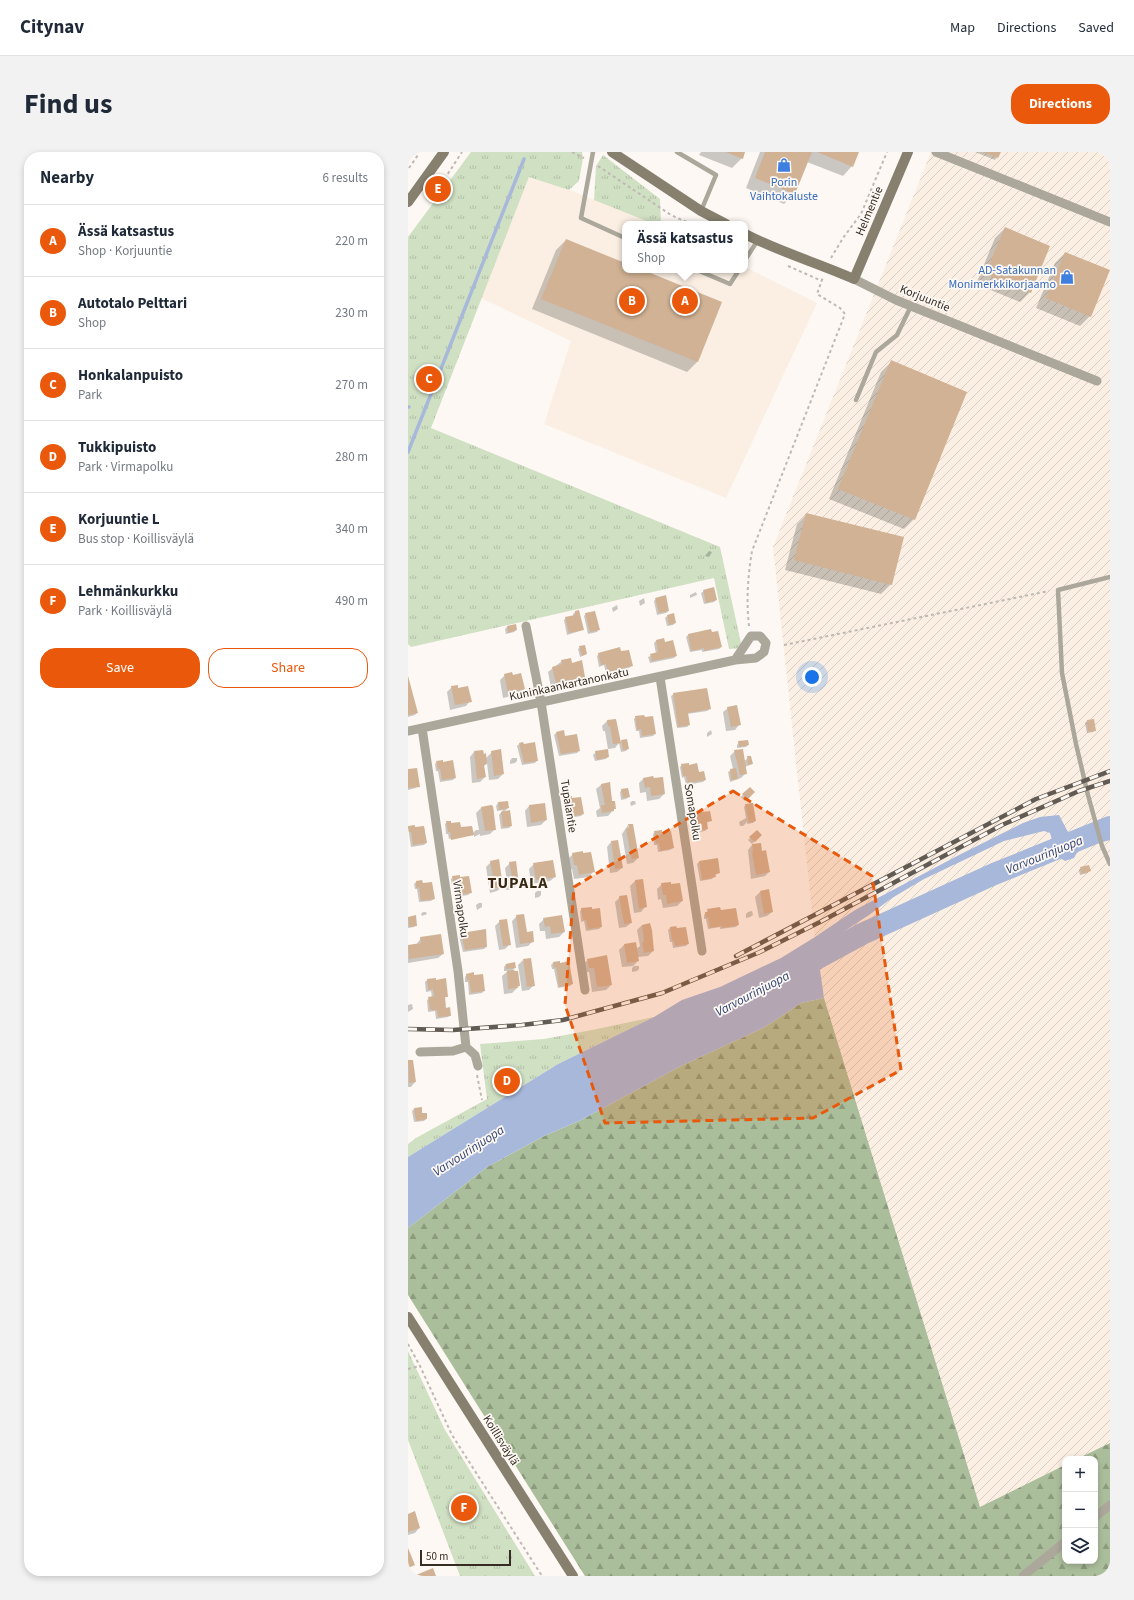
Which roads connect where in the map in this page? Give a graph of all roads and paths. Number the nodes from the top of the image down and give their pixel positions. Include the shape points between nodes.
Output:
1 (414, 152) edge
2 (444, 152) edge
3 (462, 152) edge
4 (572, 152) edge
5 (593, 152) edge
6 (676, 152) edge
7 (887, 152) edge
8 (908, 152) edge
9 (936, 152) edge
10 (616, 153) edge
11 (590, 162) junction
12 (409, 168) edge
13 (438, 189) dead end
14 (408, 202) edge
15 (701, 211) junction
16 (685, 221) edge
17 (720, 221) edge
18 (1110, 222) edge
19 (748, 235) edge
20 (622, 237) edge
21 (758, 240) junction
22 (748, 255) edge
23 (827, 267) junction
24 (704, 273) edge
25 (737, 273) edge
26 (854, 279) junction
27 (911, 306) junction
28 (1097, 381) dead end
29 (856, 400) dead end
30 (1110, 577) edge
31 (1058, 590) junction
32 (526, 626) dead end
33 (751, 636) junction
34 (784, 645) dead end
35 (734, 660) junction
36 (660, 677) junction
37 (541, 702) junction
38 (422, 728) junction
39 (408, 731) edge
40 (1110, 864) edge
41 (702, 951) dead end
42 (584, 990) dead end
43 (466, 1047) junction
44 (420, 1052) dead end
45 (478, 1066) joint
46 (482, 1100) dead end
47 (487, 1105) dead end
48 (492, 1111) dead end
49 (408, 1317) edge
50 (408, 1344) edge
51 (420, 1366) junction
52 (408, 1369) edge
53 (1110, 1505) edge
54 (1098, 1515) edge
55 (1062, 1544) edge
56 (542, 1576) edge
57 (573, 1576) edge
58 (1023, 1576) edge

1 - 12 path via 418,155
2 - 14 street
3 - 13 path
4 - 11 path
5 - 11 lane
6 - 15 lane via 716,175
7 - 23 path via 861,214 834,251
8 - 26 street, Helmentie
9 - 18 street
10 - 15 street
11 - 16 path via 670,215
11 - 20 lane via 581,218
15 - 17 street
19 - 21 street, Korjuuntie
21 - 22 lane
21 - 23 street, Korjuuntie
23 - 26 street, Korjuuntie
23 - 33 path via 817,294 846,314 752,551 748,578
24 - 25 lane via 730,284
26 - 27 street, Korjuuntie
27 - 28 street, Korjuuntie
27 - 29 lane via 897,335 876,352
30 - 31 lane
31 - 34 path
31 - 40 lane via 1062,673 1088,795 1102,846
32 - 37 street, Tupalantie
33 - 35 street
33 - 35 street, Kuninkaankartanonkatu via 760,636 766,643 764,652 756,658
35 - 36 street, Kuninkaankartanonkatu
36 - 37 street, Kuninkaankartanonkatu
36 - 41 street, Somapolku
37 - 38 street, Kuninkaankartanonkatu
37 - 42 street, Tupalantie
38 - 39 street, Kuninkaankartanonkatu
38 - 43 street, Virmapolku via 458,971
43 - 44 street via 453,1051
43 - 45 street via 475,1055
45 - 46 path via 477,1076
47 - 48 path
49 - 57 street, Koillisväylä
50 - 51 path
51 - 52 path
51 - 56 path via 452,1435
53 - 54 street
55 - 58 street

